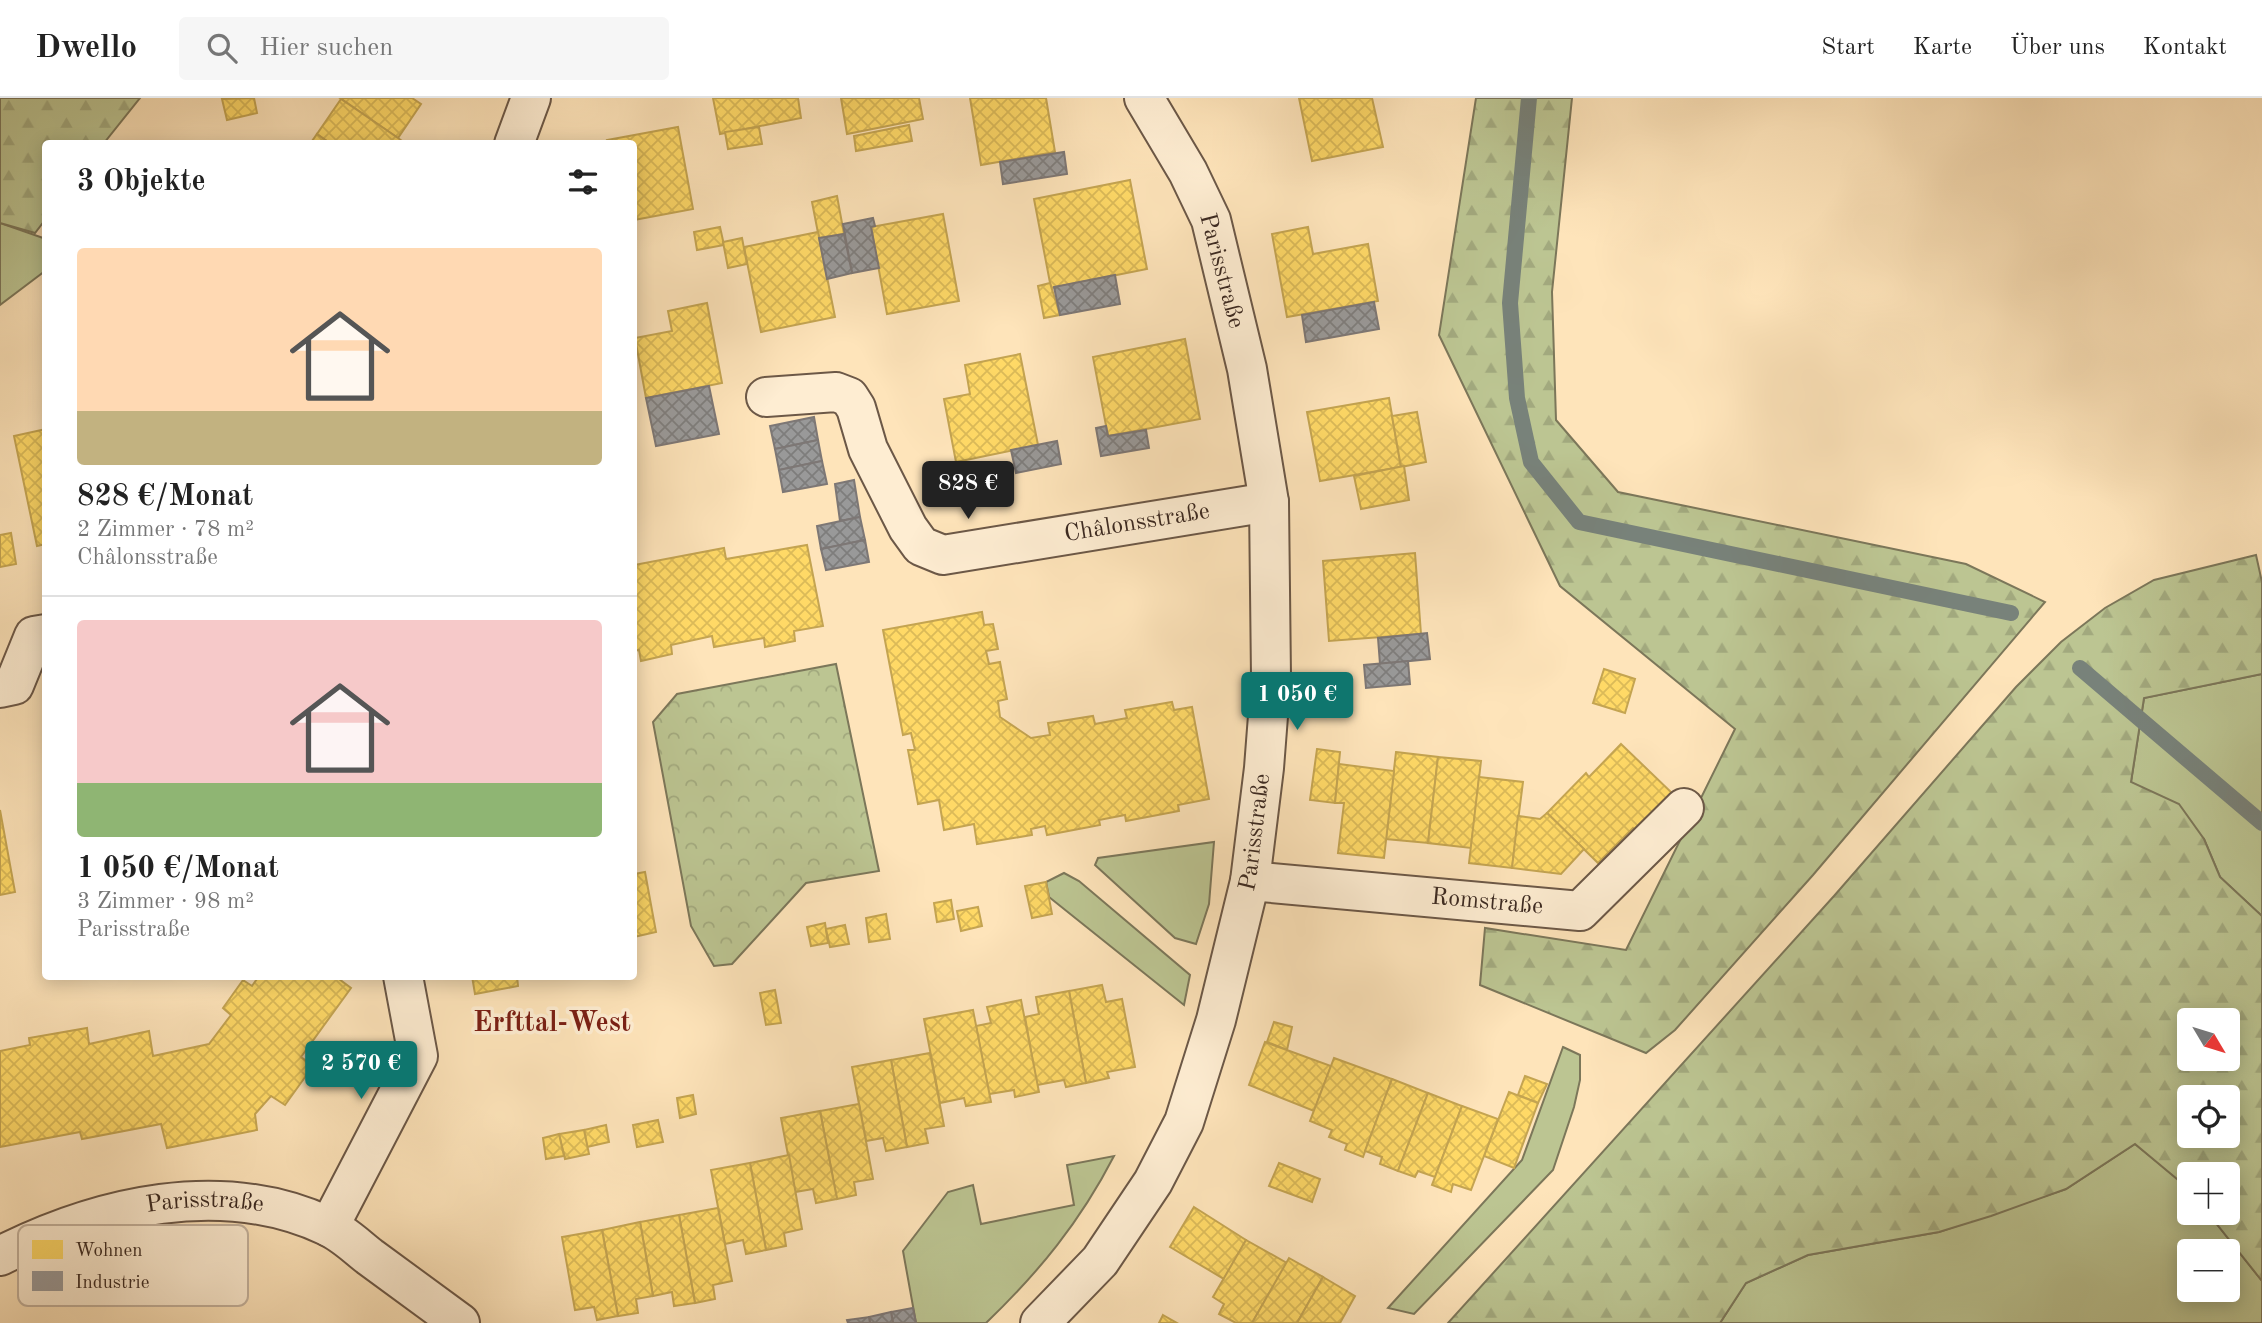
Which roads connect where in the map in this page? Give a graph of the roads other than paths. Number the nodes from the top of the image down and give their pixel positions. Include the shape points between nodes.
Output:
1 (531, 98) edge
2 (1144, 98) edge
3 (515, 140) edge
4 (766, 397) dead end
5 (1269, 502) junction
6 (42, 635) edge
7 (0, 688) edge
8 (1684, 808) dead end
9 (1250, 881) junction
10 (404, 980) edge
11 (71, 1225) edge
12 (329, 1227) junction
13 (18, 1247) edge
14 (0, 1256) edge
15 (460, 1323) edge
16 (1040, 1323) edge

1 - 3 street
2 - 5 street, Parisstraße via 1211,220 1247,369
4 - 5 street, Châlonsstraße via 836,392 849,397 868,449 908,528 921,546 943,555
5 - 9 street, Parisstraße via 1271,677
6 - 7 street via 34,636 14,685
8 - 9 street, Romstraße via 1580,911
9 - 16 street, Parisstraße via 1216,1020 1184,1122 1153,1182 1100,1261
10 - 12 street via 418,1056
11 - 12 street, Parisstraße via 180,1200 251,1204
12 - 15 street, Parisstraße
13 - 14 street, Parisstraße

